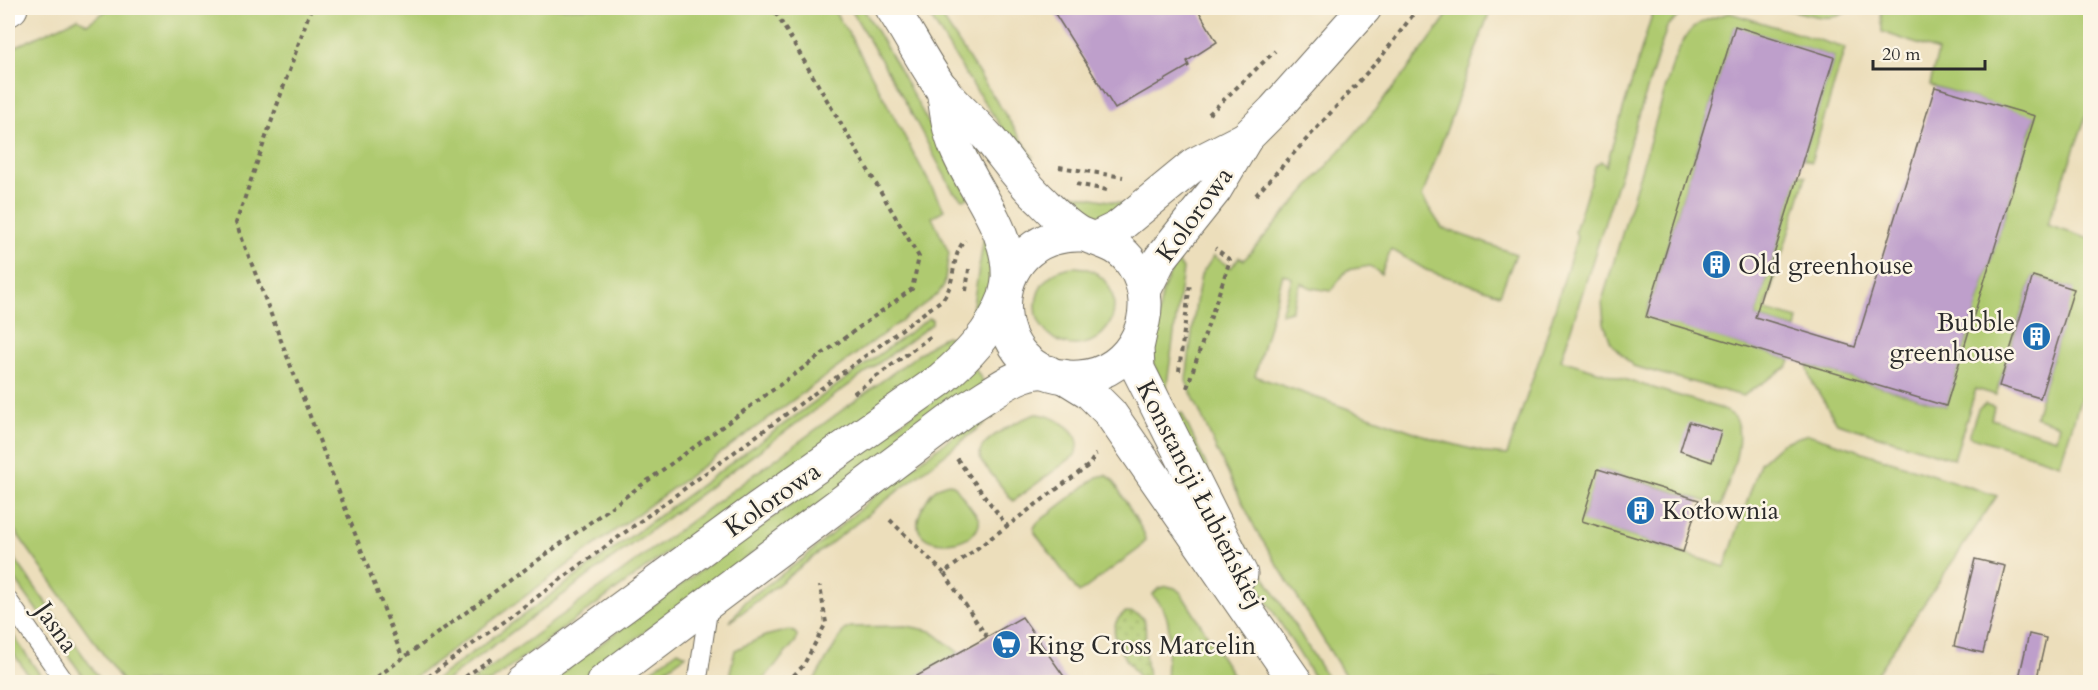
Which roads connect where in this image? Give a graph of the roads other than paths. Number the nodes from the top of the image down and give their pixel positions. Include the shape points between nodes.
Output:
1 (892, 8) edge
2 (1365, 8) edge
3 (943, 89) junction
4 (1246, 138) junction
5 (1089, 236) junction
6 (1006, 289) junction
7 (1144, 291) junction
8 (1140, 334) junction
9 (1056, 374) junction
10 (8, 600) edge
11 (709, 604) junction
12 (65, 682) edge
13 (521, 682) edge
14 (603, 682) edge
15 (696, 682) edge

1 - 3 street
2 - 4 street, Kolorowa
3 - 5 street via 1034,194
3 - 6 street via 956,148 1004,241 1008,263
4 - 5 street, Kolorowa via 1195,164 1117,228
4 - 7 street, Kolorowa via 1215,190 1160,259
5 - 6 street via 1070,234 1044,242 1022,257
5 - 7 street via 1110,244 1132,264
6 - 9 street via 1005,322 1014,343 1035,365
6 - 13 street, Kolorowa via 984,336 940,380
7 - 8 street via 1145,313
8 - 9 street via 1127,354 1109,368 1079,377
8 - 9 street, Konstancji Łubieńskiej via 1138,369 1296,682 1110,413 1089,392
9 - 11 street, Kolorowa via 1034,371 968,408
10 - 12 lane, Jasna
11 - 14 street, Kolorowa
11 - 15 lane

